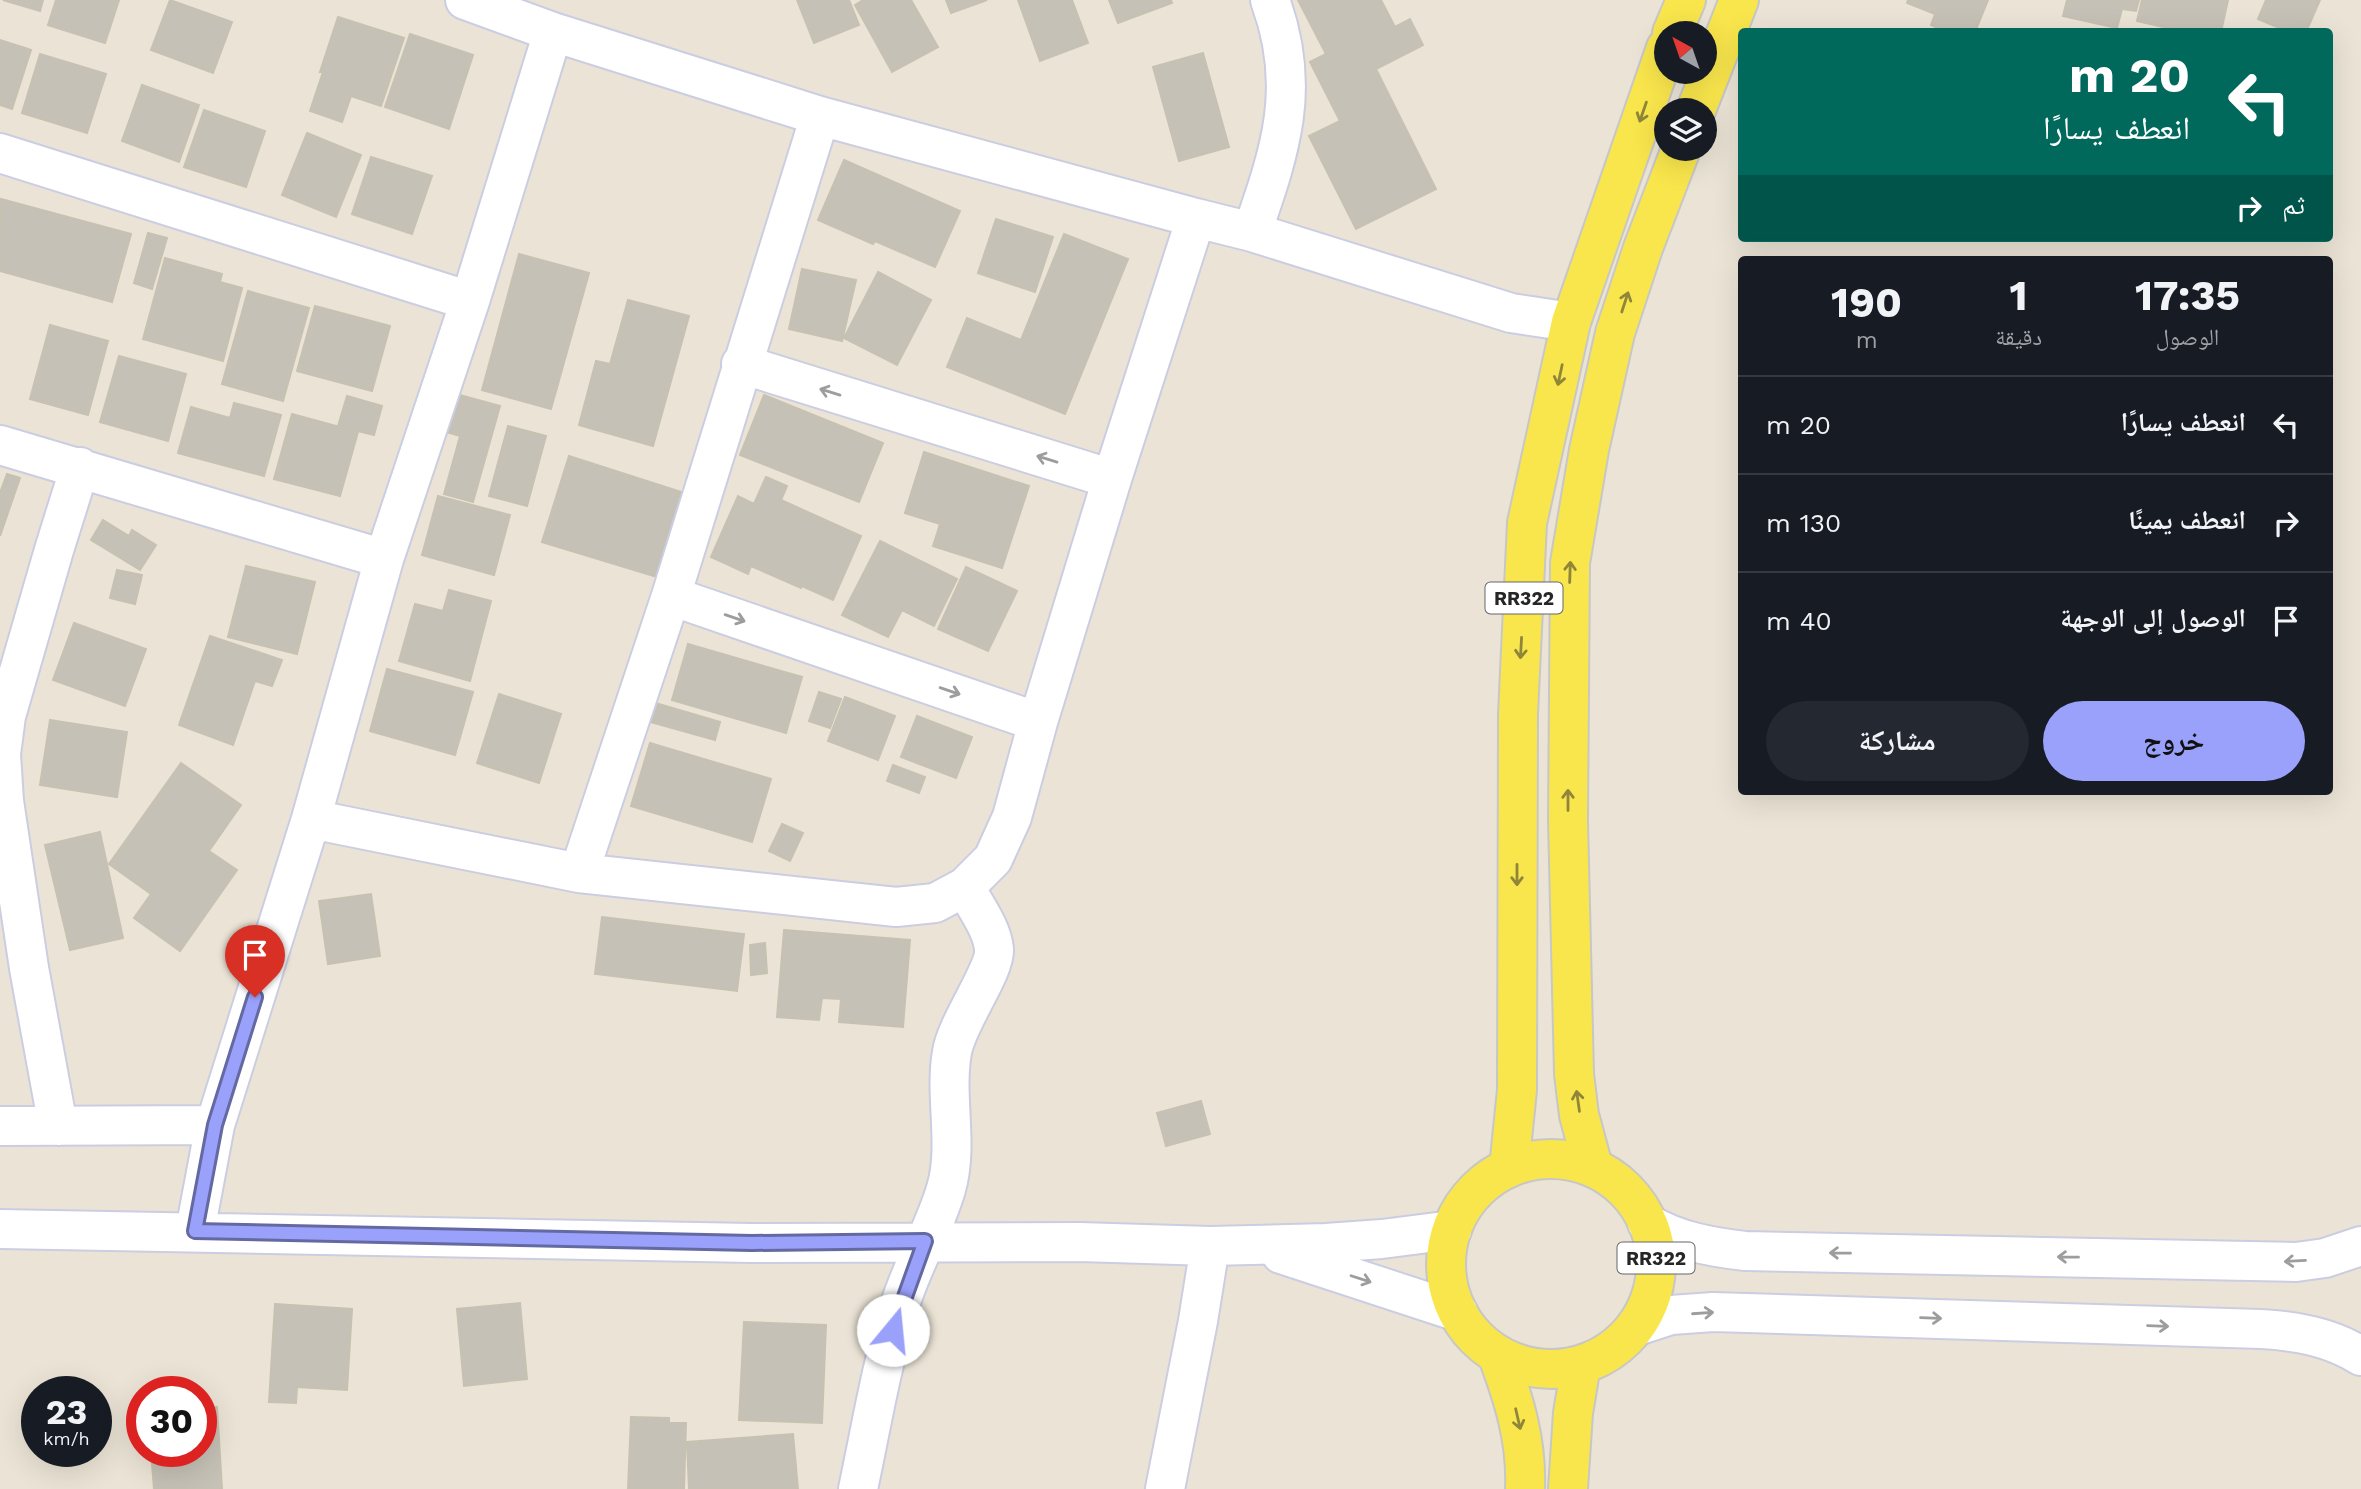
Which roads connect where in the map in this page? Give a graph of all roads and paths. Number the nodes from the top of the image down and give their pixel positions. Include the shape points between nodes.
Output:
1 (1270, 0) edge
2 (1686, 0) edge
3 (1739, 0) edge
4 (476, 2) edge
5 (1677, 21) edge
6 (553, 32) junction
7 (1731, 48) edge
8 (1654, 83) edge
9 (1703, 98) edge
10 (820, 116) junction
11 (0, 153) edge
12 (1676, 161) edge
13 (1196, 218) junction
14 (1252, 232) junction
15 (470, 301) junction
16 (1571, 322) junction
17 (741, 365) junction
18 (0, 445) edge
19 (80, 467) junction
20 (1112, 479) junction
21 (384, 559) junction
22 (671, 596) junction
23 (1038, 722) junction
24 (311, 819) junction
25 (579, 873) junction
26 (965, 887) junction
27 (215, 1125) junction
28 (0, 1126) edge
29 (58, 1126) junction
30 (1593, 1167) junction
31 (1509, 1168) junction
32 (1647, 1223) junction
33 (0, 1229) edge
34 (1452, 1230) junction
35 (195, 1231) junction
36 (925, 1241) junction
37 (1249, 1245) junction
38 (1210, 1246) junction
39 (2361, 1246) edge
40 (1458, 1312) junction
41 (1637, 1326) junction
42 (1497, 1354) junction
43 (2361, 1356) edge
44 (1581, 1365) junction
45 (858, 1489) edge
46 (1165, 1489) edge
47 (1525, 1489) edge
48 (1568, 1489) edge

1 - 14 street via 1285,52 1287,89 1277,162
2 - 5 main road
3 - 7 main road
4 - 6 street
6 - 10 street
6 - 15 street
7 - 9 main road
8 -> 16 main road, RR322
10 - 13 street
10 - 17 street
11 - 15 street
30 -> 12 main road, RR322 via 1574,1074 1567,820 1570,563 1615,333
13 - 14 street
13 - 20 street
14 - 16 street via 1511,313
15 - 21 street
16 -> 31 main road, RR322 via 1527,523 1518,714 1517,1090
20 -> 17 street
17 - 22 street
18 - 19 street
19 - 21 street
19 - 29 street via 6,716 1,754 29,968
20 - 23 street
21 - 24 street
22 -> 23 street
22 - 25 street
23 - 26 street via 1012,817 993,859
24 - 25 street
24 - 27 street
25 - 26 street via 896,907 934,903
26 - 36 street via 990,932 995,951 960,1024 952,1052 950,1163 946,1188
27 - 29 street
27 - 35 street
28 - 29 street
30 - 31 main road, RR322 via 1537,1160
30 - 32 main road, RR322 via 1620,1183
31 - 34 main road, RR322 via 1485,1183 1465,1204
39 -> 32 street via 2296,1262 1745,1251 1668,1236
32 - 41 main road, RR322 via 1657,1267 1651,1297
33 - 35 street
34 - 37 street via 1326,1244
34 - 40 main road, RR322 via 1448,1286
35 - 36 street via 752,1243
36 - 38 street
36 - 45 street via 887,1346
37 - 38 street
37 -> 40 street
38 - 46 street
40 - 42 main road, RR322 via 1475,1336
41 -> 43 street via 1671,1315 1713,1312 2262,1329 2322,1338
41 - 44 main road, RR322 via 1603,1356
42 - 44 main road, RR322 via 1533,1367
42 -> 47 main road, RR322 via 1519,1418
44 - 48 main road

